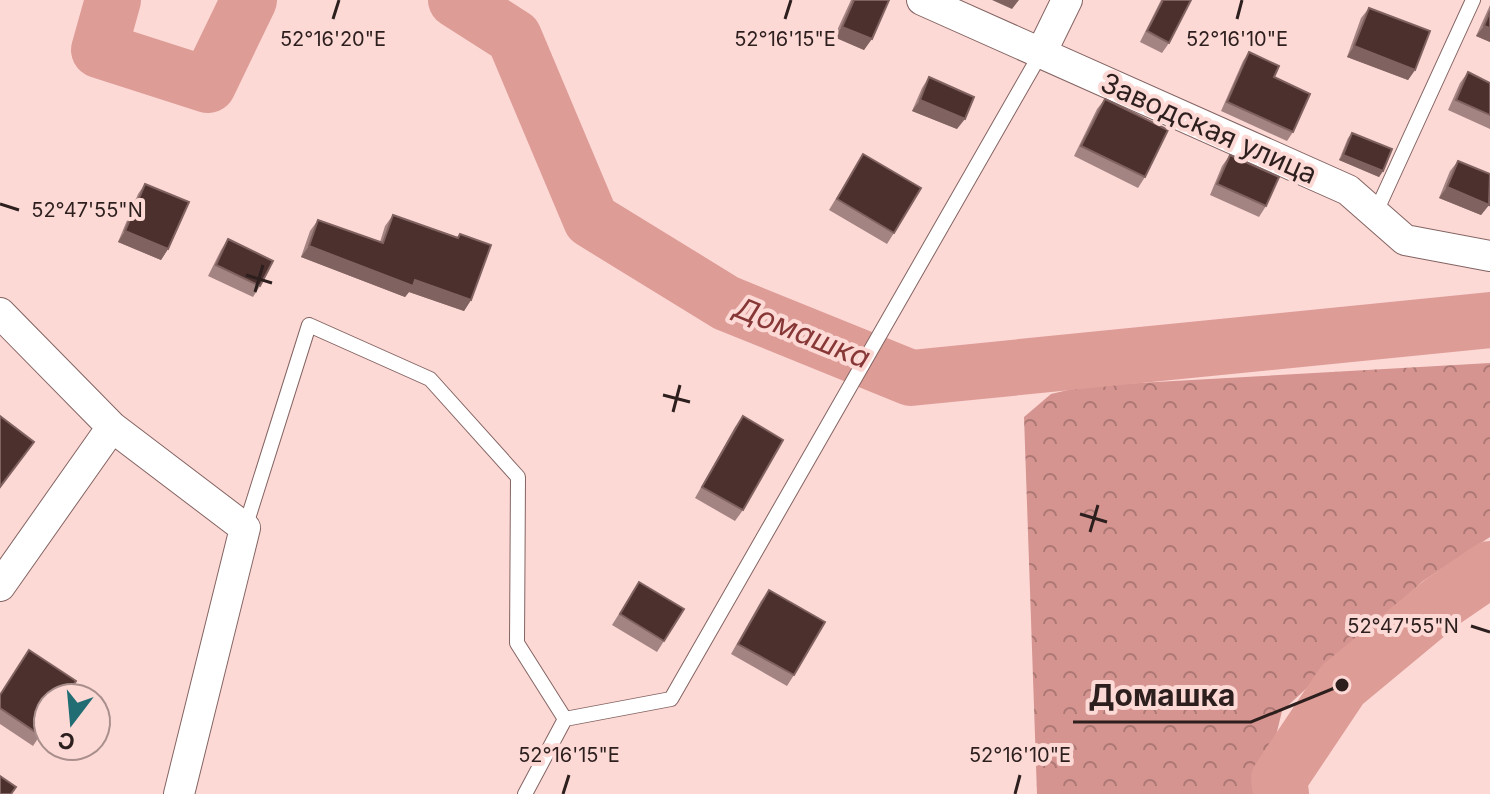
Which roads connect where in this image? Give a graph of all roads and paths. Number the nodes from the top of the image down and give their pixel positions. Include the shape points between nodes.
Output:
1 (922, 0) edge
2 (1067, 0) edge
3 (1473, 0) edge
4 (1041, 53) junction
5 (1375, 214) junction
6 (1490, 256) edge
7 (0, 313) edge
8 (112, 427) junction
9 (245, 528) junction
10 (0, 586) edge
11 (565, 719) junction
12 (179, 794) edge
13 (525, 794) edge

1 - 4 street, Заводская улица
2 - 4 street
3 - 5 lane
4 - 5 street, Заводская улица via 1348,190
4 - 11 lane via 671,699
5 - 6 street, Заводская улица via 1405,240
7 - 8 street
8 - 9 street
8 - 10 street
9 - 11 lane via 309,325 430,379 518,477 517,643
9 - 12 street
11 - 13 lane

